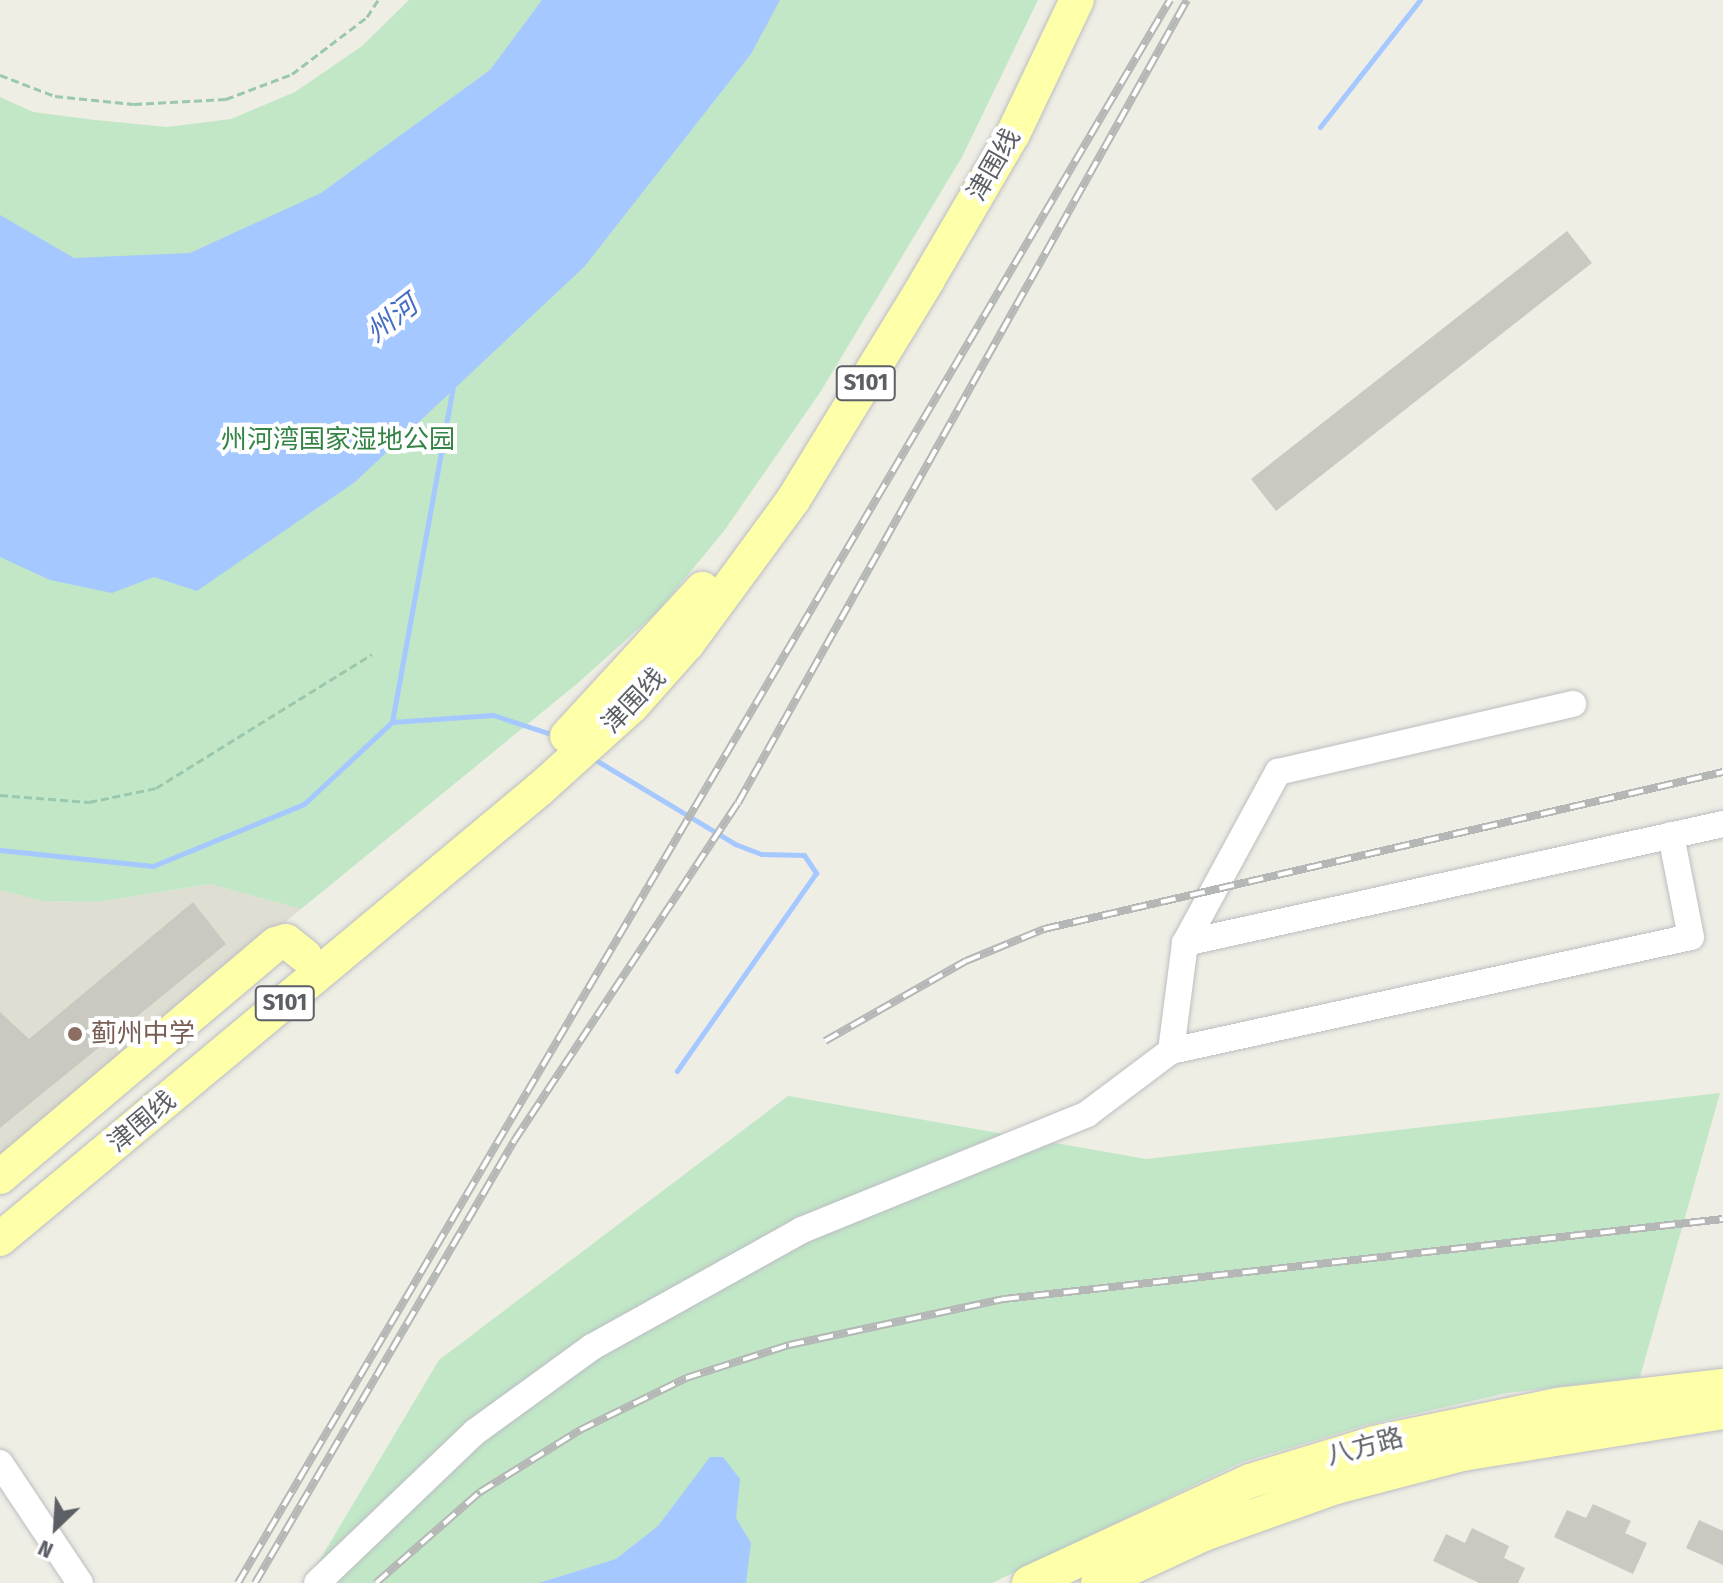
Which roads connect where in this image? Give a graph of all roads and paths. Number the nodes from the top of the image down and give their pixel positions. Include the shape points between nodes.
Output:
1 (378, 0) edge
2 (1055, 0) edge
3 (1077, 0) edge
4 (0, 75) edge
5 (372, 654) dead end
6 (1573, 704) dead end
7 (595, 726) junction
8 (558, 758) junction
9 (0, 795) edge
10 (1723, 824) edge
11 (1671, 835) junction
12 (1185, 943) junction
13 (305, 956) junction
14 (1171, 1051) junction
15 (0, 1177) edge
16 (0, 1212) edge
17 (0, 1239) edge
18 (1723, 1386) edge
19 (1723, 1412) edge
20 (0, 1463) edge
21 (80, 1583) edge
22 (317, 1583) edge
23 (1029, 1583) edge
24 (1098, 1583) edge

1 - 4 path via 367,17 292,74 226,99 134,104 55,96
2 - 7 main road, 津围线 / S101 via 996,126 927,246 777,483
3 - 7 main road, 津围线 / S101 via 1013,134 793,500 688,643
5 - 9 path via 156,788 89,802
6 - 12 street via 1278,772
7 - 8 main road, 津围线 / S101
8 - 13 main road, 津围线 / S101
8 - 17 main road, 津围线 / S101
10 - 11 street
11 - 12 street
11 - 14 street via 1691,937
12 - 14 street
13 - 15 main road via 286,941 276,944
13 - 16 main road, 津围线 / S101
14 - 22 street via 1087,1114 802,1230 592,1347 475,1432
18 - 23 main road, 八方路 via 1558,1405 1374,1443 1250,1481
19 - 24 main road, 八方路 via 1462,1454 1336,1487 1204,1534
20 - 21 street

